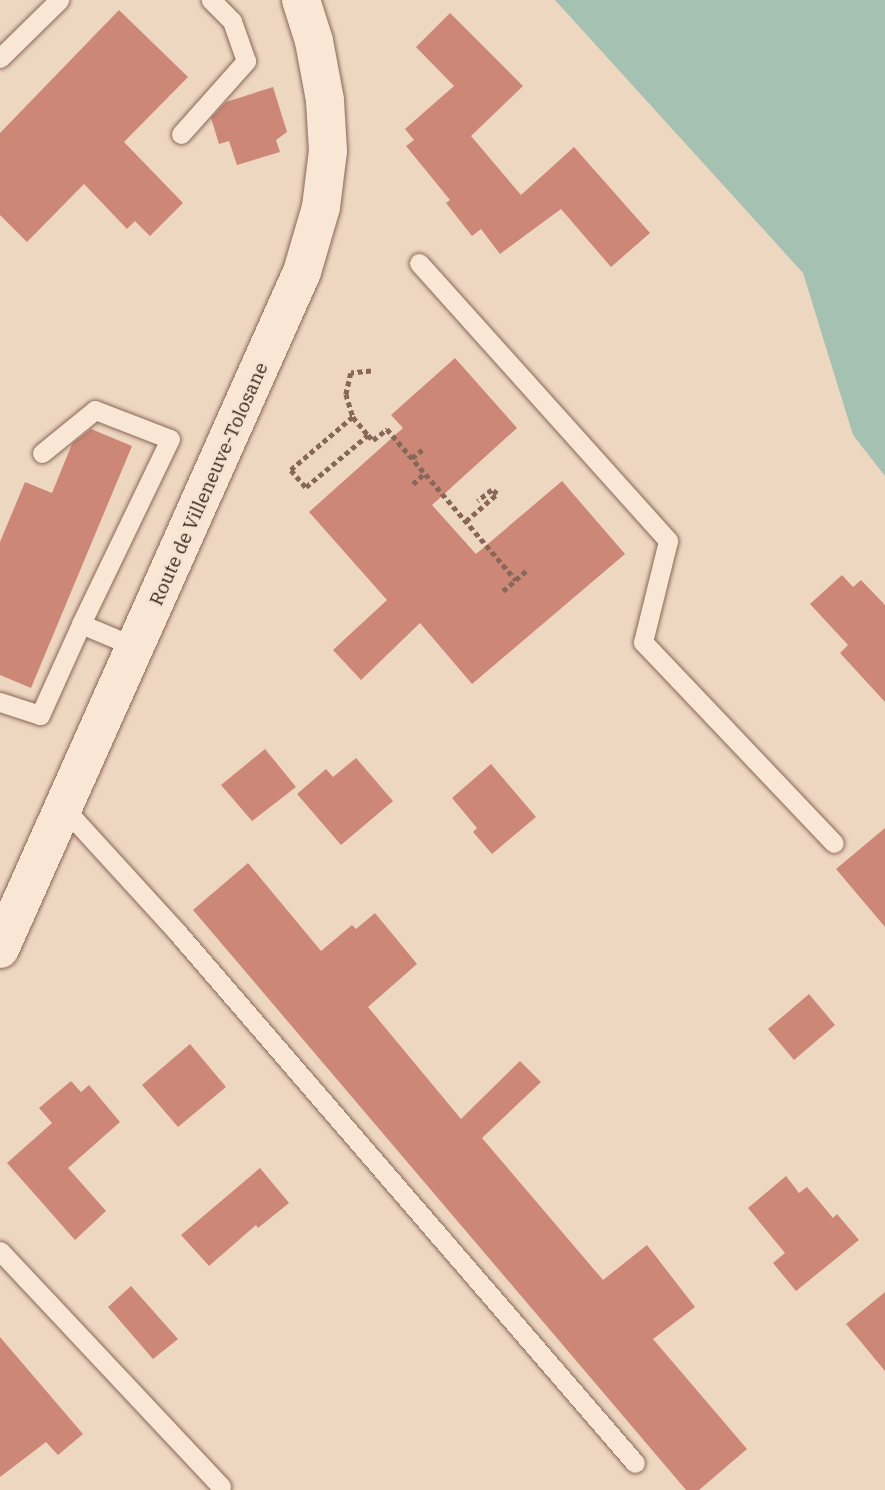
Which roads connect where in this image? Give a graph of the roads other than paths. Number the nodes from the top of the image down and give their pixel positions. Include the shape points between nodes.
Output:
1 (59, 0) edge
2 (211, 0) edge
3 (301, 0) edge
4 (0, 58) edge
5 (181, 134) dead end
6 (419, 263) dead end
7 (42, 453) dead end
8 (81, 624) junction
9 (136, 647) junction
10 (0, 702) edge
11 (63, 807) junction
12 (834, 843) dead end
13 (0, 949) edge
14 (0, 1251) edge
15 (635, 1463) dead end
16 (221, 1486) dead end

1 - 4 lane
2 - 5 lane via 232,21 246,61
3 - 9 street, Route de Villeneuve-Tolosane via 325,100 328,152 321,207 302,272 268,353
6 - 12 lane via 668,541 643,642
7 - 8 lane via 95,410 170,439
8 - 9 lane
8 - 10 lane via 40,715
9 - 11 street, Route de Villeneuve-Tolosane
11 - 13 street, Route de Villeneuve-Tolosane
11 - 15 lane via 177,932
14 - 16 lane

